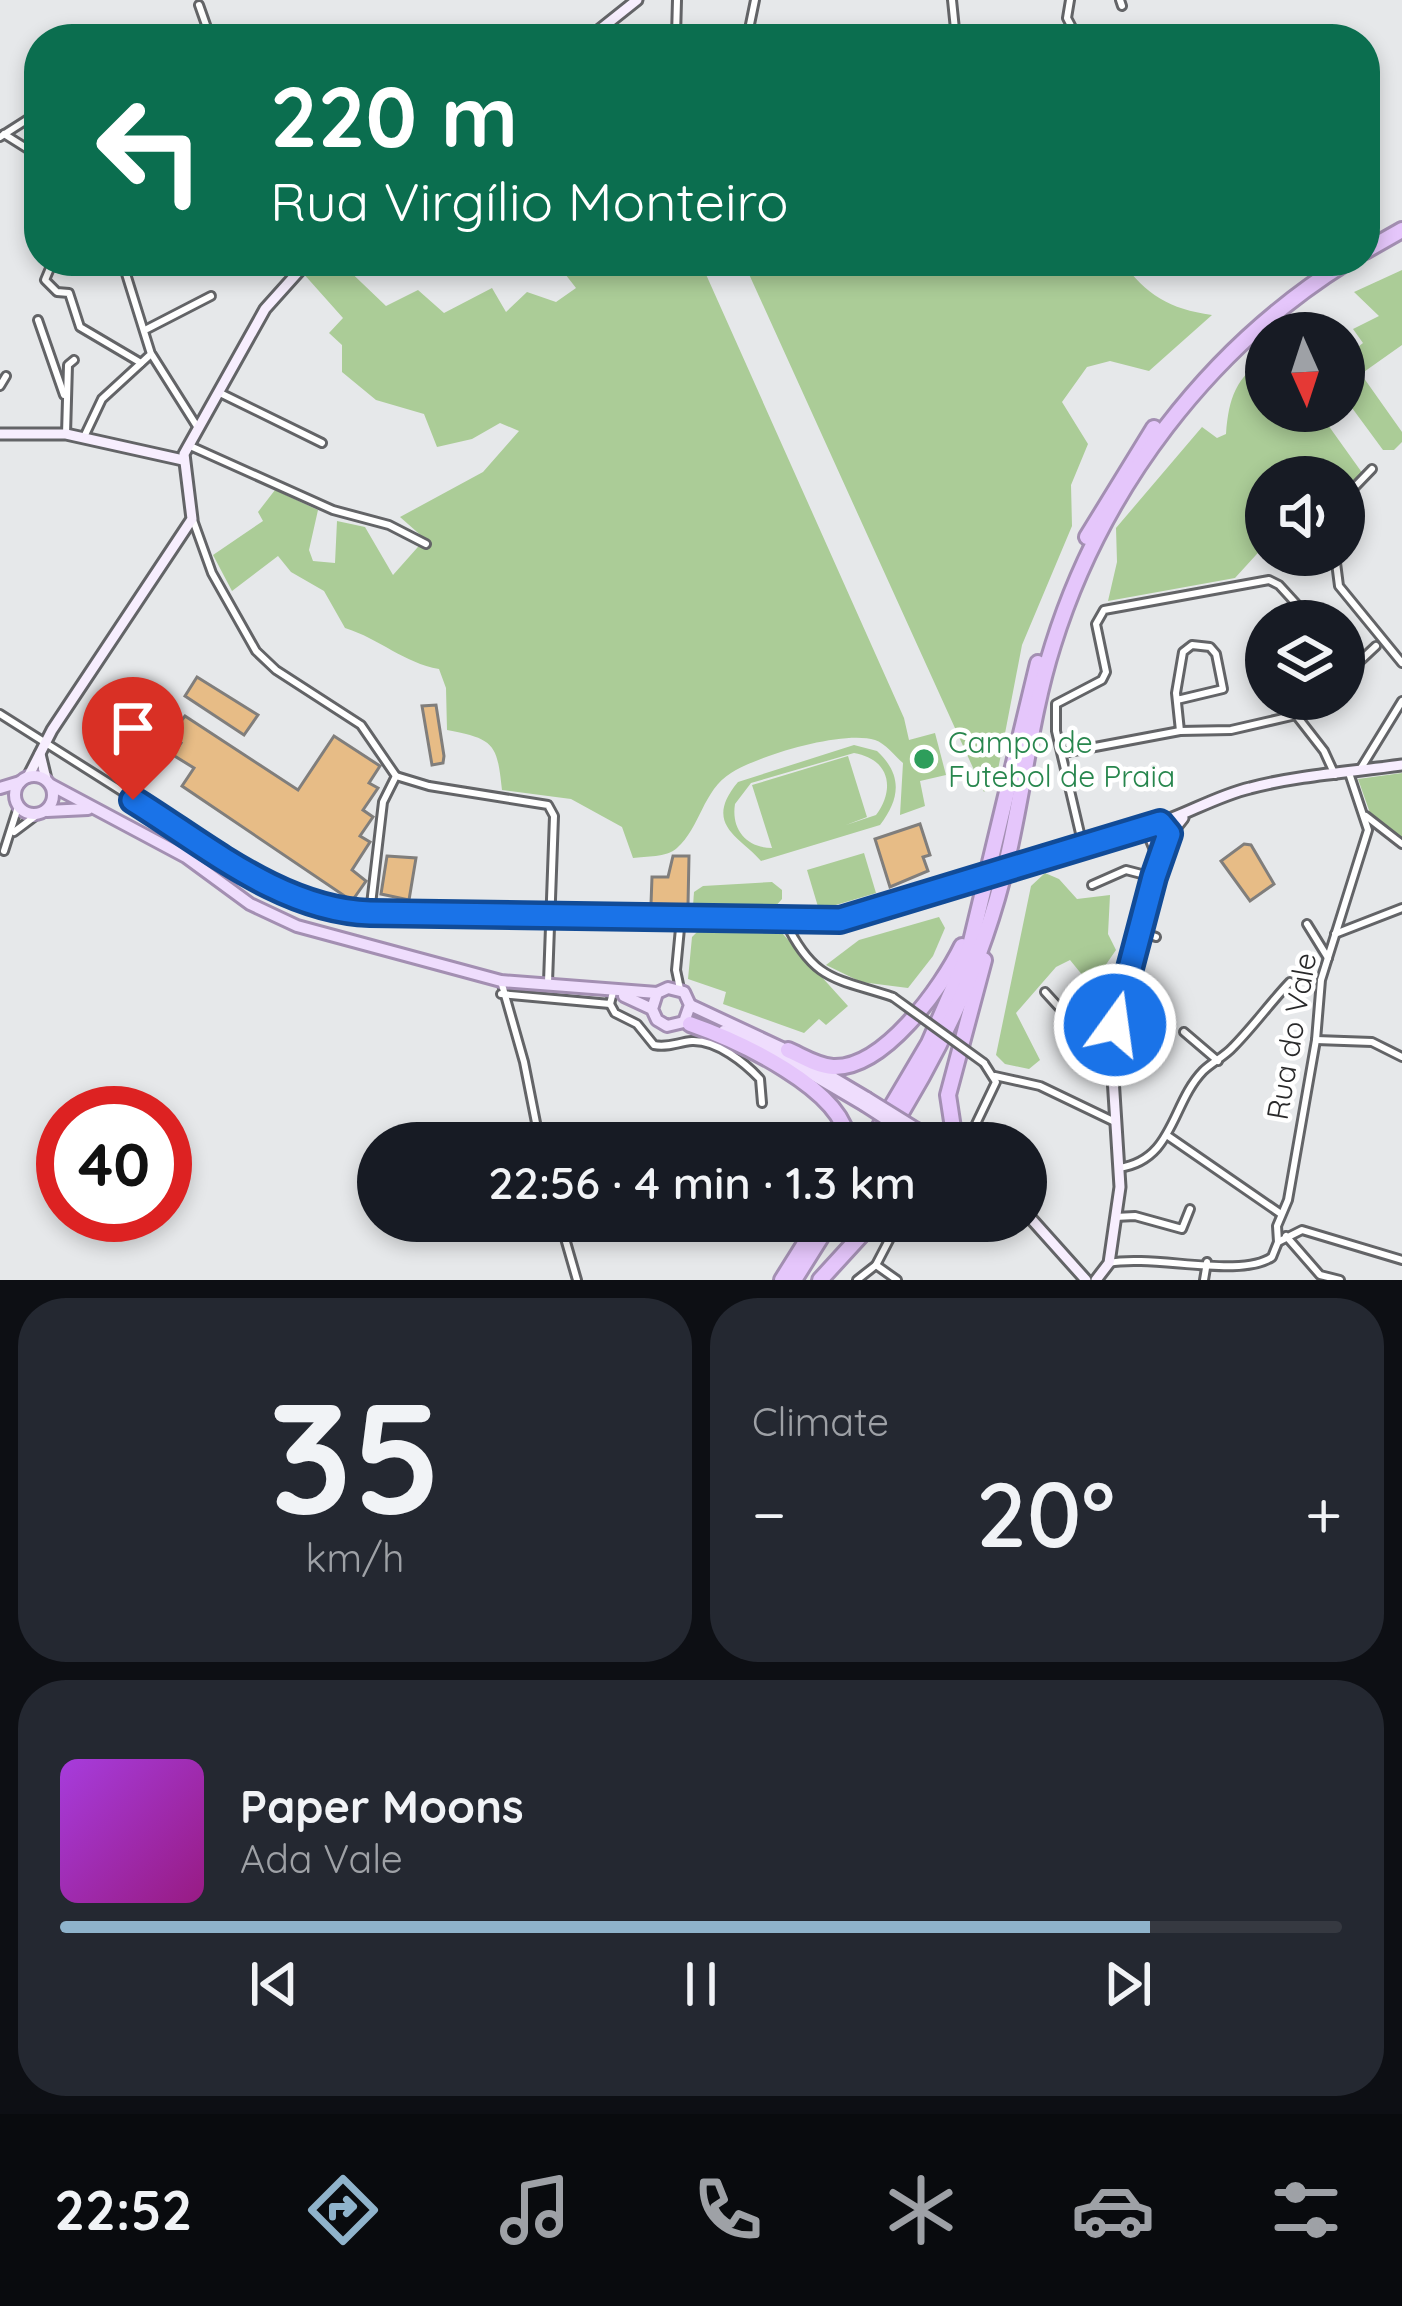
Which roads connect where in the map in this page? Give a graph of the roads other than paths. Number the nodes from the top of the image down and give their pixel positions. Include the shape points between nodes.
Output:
1 (637, 0) edge
2 (199, 5) dead end
3 (206, 24) edge
4 (606, 24) edge
5 (47, 276) edge
6 (127, 276) edge
7 (292, 276) edge
8 (1312, 276) edge
9 (1327, 276) edge
10 (211, 296) dead end
11 (38, 320) dead end
12 (146, 329) junction
13 (152, 354) junction
14 (74, 360) dead end
15 (141, 363) junction
16 (6, 376) dead end
17 (0, 386) edge
18 (218, 392) junction
19 (64, 395) junction
20 (198, 428) junction
21 (0, 434) edge
22 (66, 434) junction
23 (84, 436) junction
24 (322, 442) dead end
25 (188, 445) junction
26 (184, 460) junction
27 (1372, 469) dead end
28 (1365, 476) edge
29 (192, 519) junction
30 (426, 544) dead end
31 (1338, 576) edge
32 (1293, 600) edge
33 (1376, 646) dead end
34 (1365, 656) edge
35 (1402, 663) edge
36 (1177, 700) junction
37 (1402, 701) edge
38 (0, 714) edge
39 (1272, 720) edge
40 (1299, 720) edge
41 (1180, 731) junction
42 (42, 748) junction
43 (1063, 753) junction
44 (1402, 765) edge
45 (1354, 772) junction
46 (1335, 775) junction
47 (396, 776) junction
48 (24, 779) junction
49 (48, 782) junction
50 (0, 788) edge
51 (0, 797) edge
52 (18, 805) junction
53 (97, 811) junction
54 (42, 813) junction
55 (1366, 816) junction
56 (1184, 818) junction
57 (1157, 824) junction
58 (1133, 830) junction
59 (12, 835) junction
60 (1160, 839) junction
61 (1402, 844) edge
62 (1083, 846) junction
63 (4, 851) dead end
64 (1154, 877) junction
65 (1092, 885) dead end
66 (992, 894) junction
67 (1402, 908) edge
68 (370, 913) junction
69 (551, 914) junction
70 (681, 918) junction
71 (785, 921) junction
72 (1307, 924) dead end
73 (1139, 931) junction
74 (1335, 934) junction
75 (1156, 937) dead end
76 (1328, 958) junction
77 (1290, 982) dead end
78 (548, 986) junction
79 (501, 987) junction
80 (668, 990) junction
81 (1045, 992) dead end
82 (613, 996) junction
83 (1121, 1001) junction
84 (1145, 1003) dead end
85 (690, 1005) junction
86 (652, 1009) junction
87 (684, 1024) junction
88 (1114, 1032) junction
89 (1184, 1032) dead end
90 (1316, 1040) junction
91 (788, 1050) junction
92 (1402, 1058) edge
93 (1218, 1060) junction
94 (995, 1076) junction
95 (866, 1101) junction
96 (762, 1103) dead end
97 (535, 1122) edge
98 (843, 1122) edge
99 (882, 1122) edge
100 (894, 1122) edge
101 (896, 1122) edge
102 (948, 1122) edge
103 (977, 1122) edge
104 (1114, 1122) junction
105 (1168, 1136) junction
106 (1119, 1168) junction
107 (1190, 1209) dead end
108 (1281, 1214) junction
109 (1115, 1217) junction
110 (1047, 1236) edge
111 (1286, 1236) junction
112 (566, 1242) edge
113 (806, 1242) edge
114 (818, 1242) edge
115 (855, 1242) edge
116 (888, 1242) edge
117 (1278, 1242) junction
118 (1402, 1260) edge
119 (1207, 1262) junction
120 (1108, 1263) junction
121 (876, 1265) junction
122 (577, 1280) edge
123 (782, 1280) edge
124 (794, 1280) edge
125 (820, 1280) edge
126 (856, 1280) edge
127 (897, 1280) edge
128 (1086, 1280) edge
129 (1096, 1280) edge
130 (1204, 1280) edge
131 (1340, 1280) edge

1 - 4 street
2 - 3 street
5 - 15 street via 57,292 69,293 80,327
6 - 12 street
7 - 18 street
8 - 66 highway via 1191,383 1106,501 1042,649
9 - 66 highway via 1207,379 1157,440 1094,542 1045,671
10 - 12 street
11 - 19 street
12 - 13 street
13 - 15 street
13 - 20 street
14 - 19 street
15 - 23 street via 102,399
16 - 17 street
18 - 20 street
18 - 24 street
19 - 22 street
20 - 25 street
21 - 22 street
22 - 23 street
23 - 26 street
25 - 26 street
25 - 30 street
26 - 29 street
27 - 28 street
29 - 42 street
29 - 47 street via 256,651 361,724
31 - 35 street
32 - 43 street via 1269,580 1104,610 1096,624 1102,680 1056,704
33 - 34 street
36 - 36 street via 1223,689 1210,647 1183,652
36 - 41 street
37 - 45 street
38 - 42 street
39 - 41 street via 1206,734
40 - 46 street
41 - 43 street
42 - 48 street
42 - 49 street
42 - 68 street via 281,892 314,906
43 - 62 street
44 - 45 street
45 - 46 street
45 - 55 street
46 - 56 street via 1250,788
47 - 68 street via 383,802
47 - 69 street via 551,807
48 - 49 main road
48 - 50 main road
48 - 52 main road
49 - 53 main road
49 - 54 main road via 53,802
51 - 52 main road
52 - 54 main road
52 - 59 street
53 - 54 main road
53 - 79 main road via 186,856 272,916
54 - 59 street
55 - 61 street
55 - 74 street, Rua do Vale via 1365,848
56 - 57 street
56 - 60 street
57 - 58 street
57 - 60 street
57 - 60 street
58 - 60 street
58 - 62 street
59 - 63 street
60 - 64 street
62 - 71 street, bridge via 857,917
64 - 65 street via 1126,870
64 - 73 street
66 - 91 highway via 945,978 876,1052 836,1067
66 - 99 highway via 943,1014
66 - 100 highway via 948,1027
66 - 102 highway
67 - 74 street
68 - 69 street
69 - 70 street
69 - 78 street
70 - 71 street
70 - 80 street
71 - 94 street, bridge via 828,976 893,998
72 - 76 street
73 - 75 street
73 - 83 street
74 - 76 street, Rua do Vale
76 - 90 street, Rua do Vale
77 - 93 street
78 - 79 main road
78 - 82 main road
79 - 82 street
79 - 97 street
80 - 82 main road
80 - 85 main road
80 - 86 main road
81 - 88 street via 1072,1018
82 - 86 main road
82 - 96 street via 614,1013 654,1045 698,1042 728,1053 760,1079
83 - 84 street
83 - 88 street
85 - 87 main road
85 - 91 main road
86 - 87 main road via 662,1024
87 - 95 main road via 720,1029
87 - 98 highway via 738,1044 831,1103
88 - 104 street
89 - 93 street
90 - 92 street via 1372,1042
90 - 108 street, Rua do Vale
91 - 95 main road
93 - 105 street via 1195,1082
94 - 103 street
94 - 104 street via 1040,1086
95 - 101 main road, bridge
104 - 106 street
105 - 106 street via 1140,1163
105 - 108 street
106 - 109 street
107 - 109 street via 1182,1229
108 - 117 street, Rua do Vale
109 - 120 street
110 - 128 street
111 - 117 street
111 - 118 street via 1301,1229
111 - 131 street via 1319,1275
112 - 122 street
113 - 123 highway
114 - 124 highway
115 - 125 highway
116 - 121 street
117 - 119 street via 1263,1263
119 - 120 street
119 - 130 street
120 - 129 street
121 - 126 street
121 - 127 street

